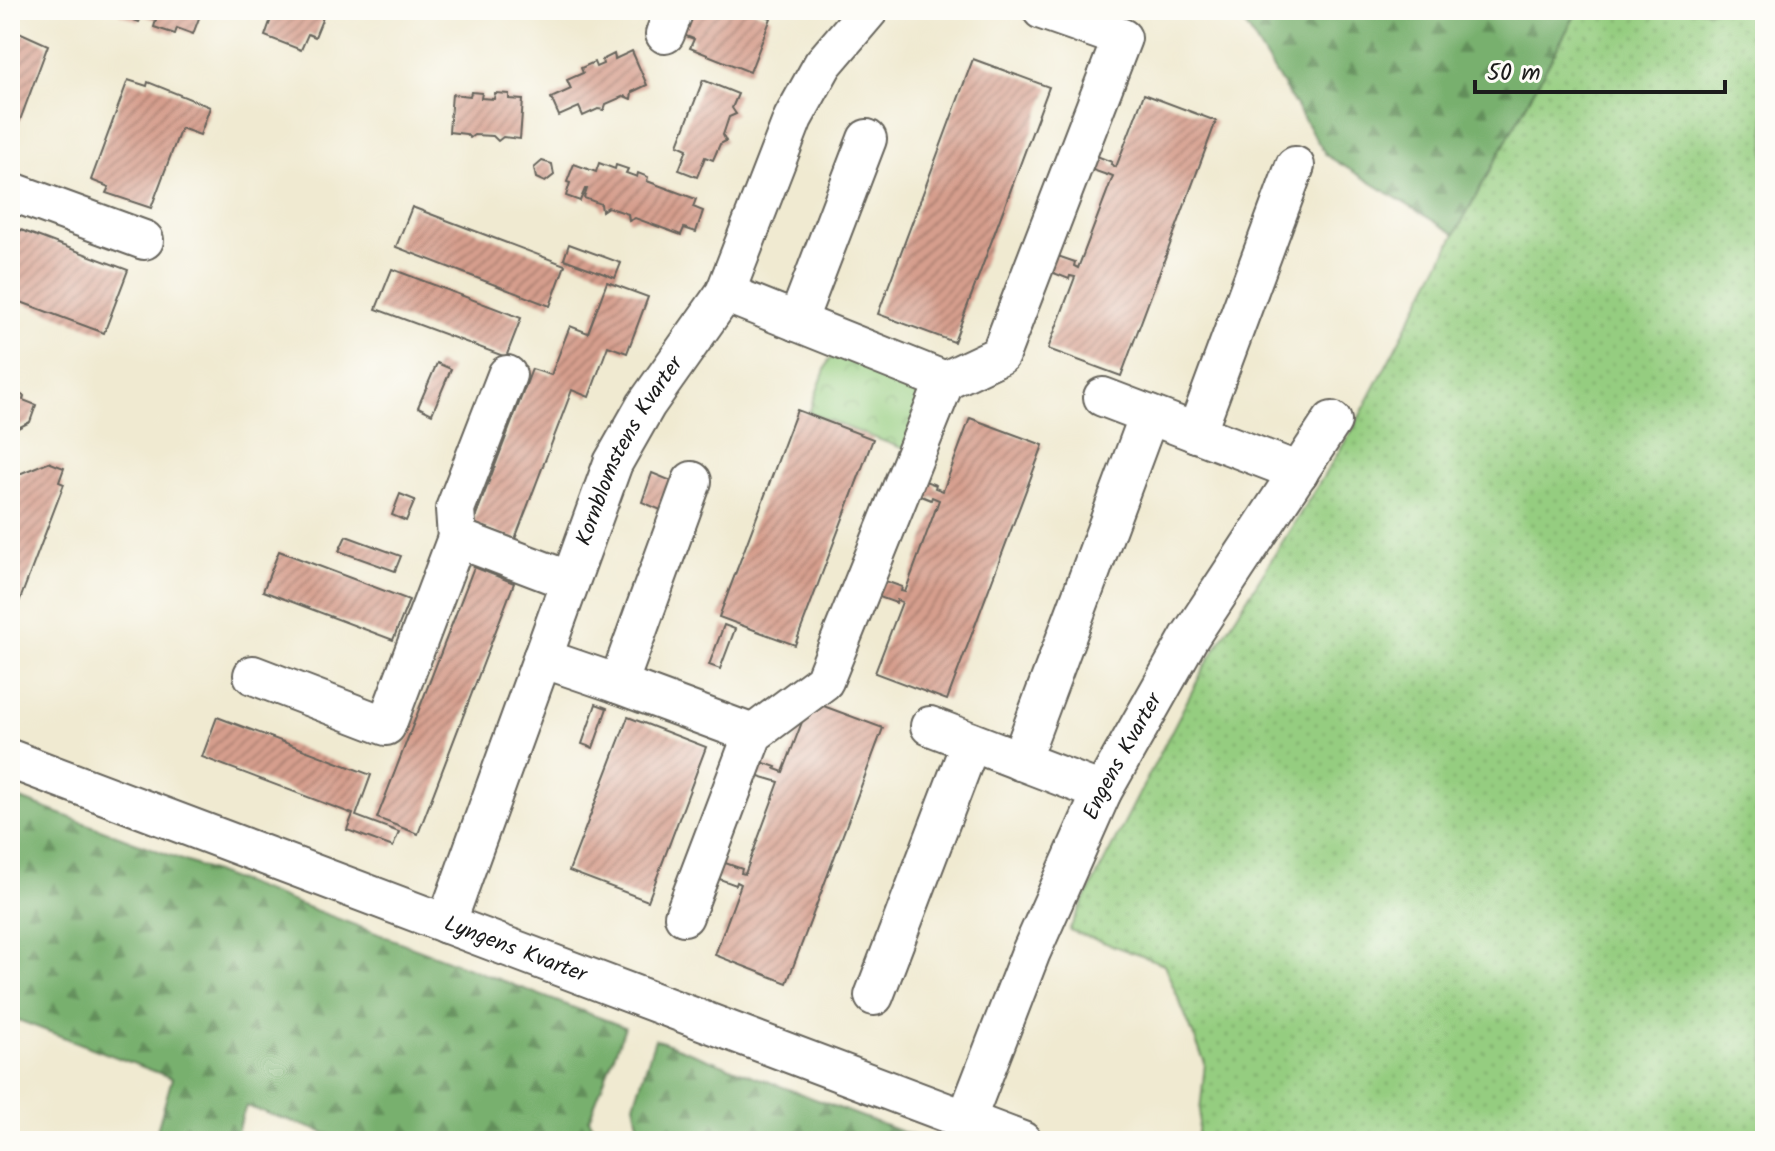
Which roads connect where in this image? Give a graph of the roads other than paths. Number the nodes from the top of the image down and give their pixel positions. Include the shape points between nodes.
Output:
1 (869, 10) edge
2 (1042, 10) edge
3 (867, 139) dead end
4 (1295, 166) dead end
5 (10, 191) edge
6 (144, 240) dead end
7 (725, 293) junction
8 (797, 322) junction
9 (507, 375) dead end
10 (945, 381) junction
11 (1103, 397) dead end
12 (1149, 415) junction
13 (1332, 421) dead end
14 (1196, 433) junction
15 (1299, 472) junction
16 (692, 481) dead end
17 (457, 538) junction
18 (570, 581) junction
19 (542, 658) junction
20 (253, 675) dead end
21 (618, 684) junction
22 (930, 726) dead end
23 (753, 734) junction
24 (971, 742) junction
25 (10, 759) edge
26 (1020, 761) junction
27 (1102, 792) junction
28 (684, 916) dead end
29 (446, 924) junction
30 (874, 996) dead end
31 (966, 1120) junction
32 (1022, 1141) edge

1 - 7 street, Kornblomstens Kvarter via 823,64 793,118
2 - 10 street via 1122,38 1000,355
3 - 8 street
4 - 14 street
5 - 6 street
7 - 8 street
7 - 18 street, Kornblomstens Kvarter via 646,405 613,463
8 - 10 street
9 - 17 street via 455,509
10 - 23 street via 824,681
11 - 12 street
12 - 14 street
12 - 26 street
13 - 15 street, Engens Kvarter
14 - 15 street
15 - 27 street, Engens Kvarter via 1189,638
16 - 21 street
17 - 18 street
17 - 20 street via 386,726
18 - 19 street, Kornblomstens Kvarter
19 - 21 street
19 - 29 street, Kornblomstens Kvarter
21 - 23 street
22 - 24 street
23 - 28 street
24 - 26 street
24 - 30 street
25 - 29 street, Lyngens Kvarter
26 - 27 street
27 - 31 street, Engens Kvarter via 1031,952
29 - 31 street, Lyngens Kvarter
31 - 32 street, Lyngens Kvarter

